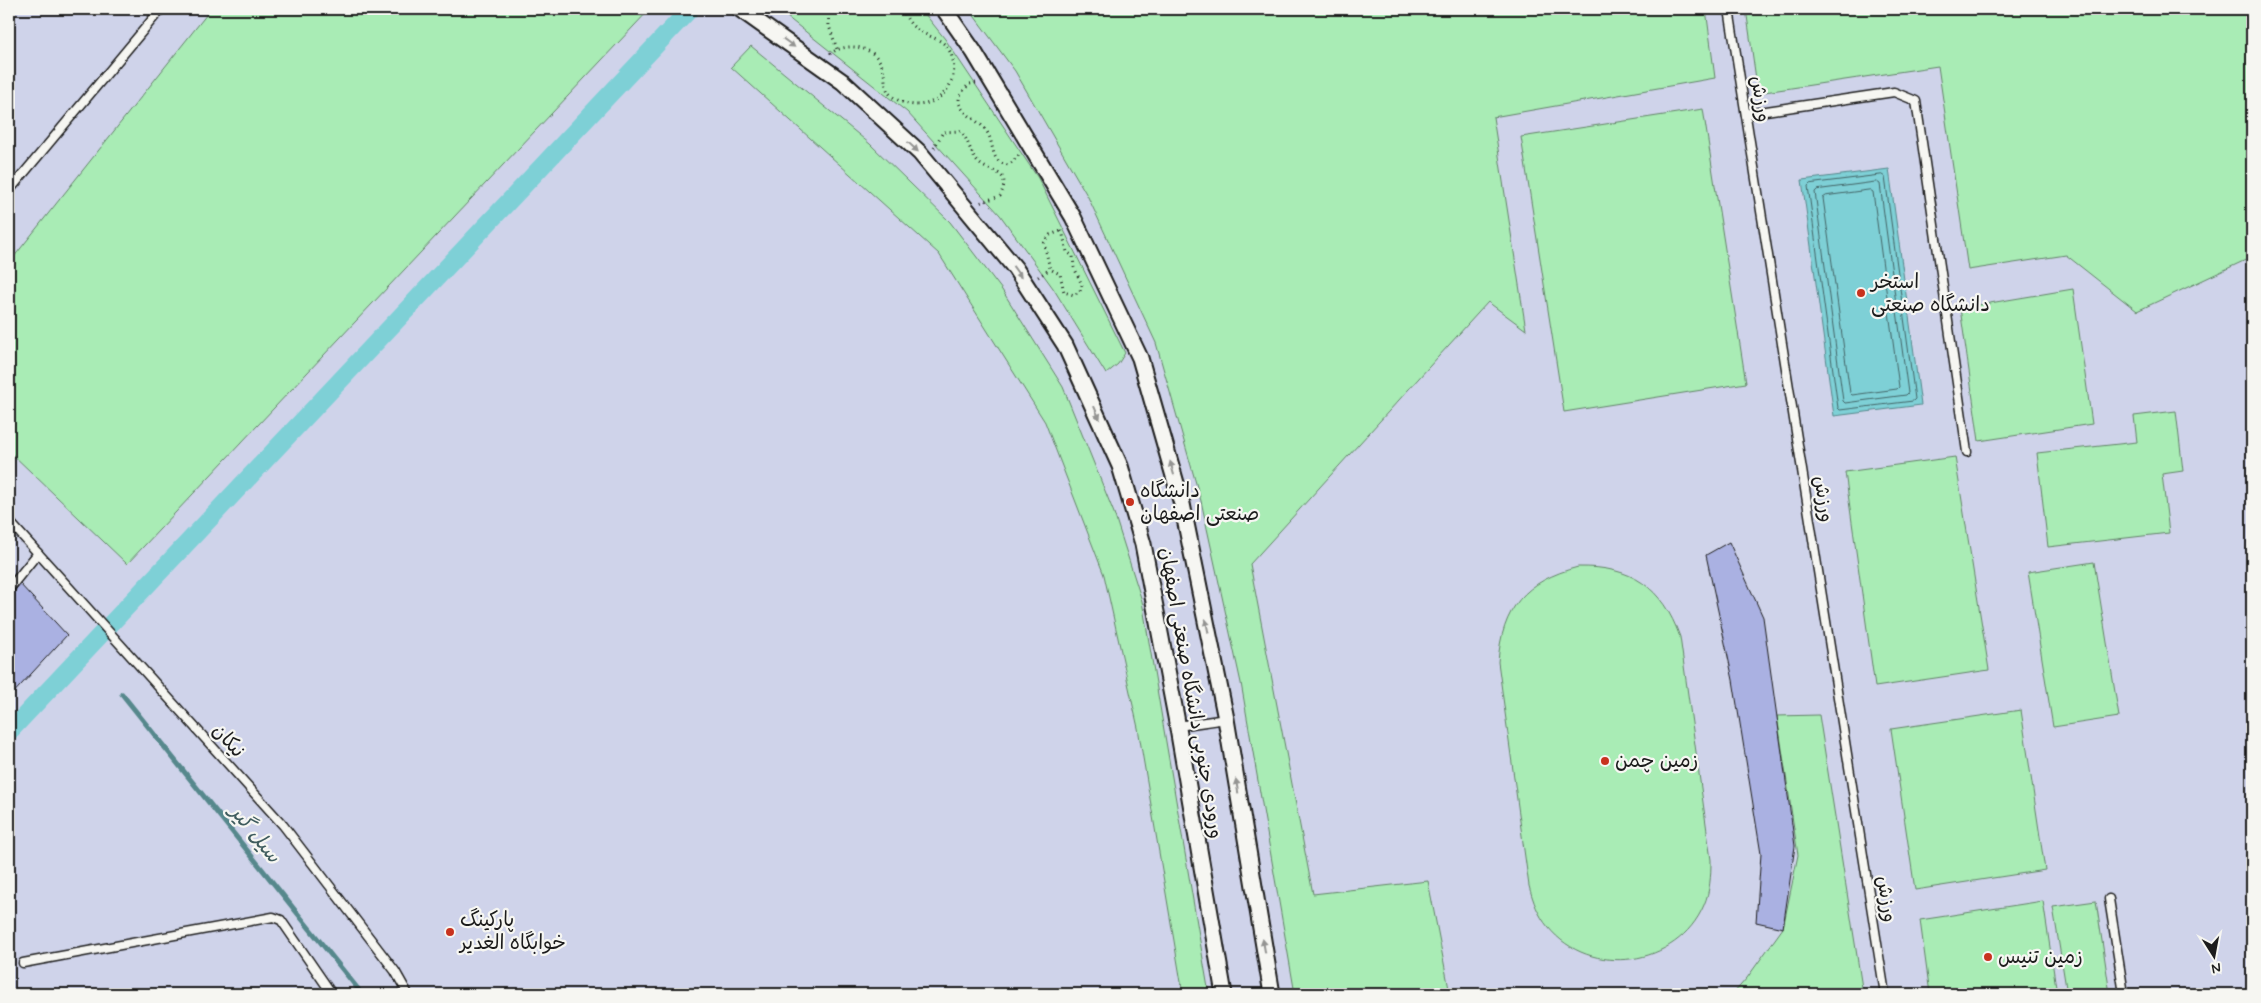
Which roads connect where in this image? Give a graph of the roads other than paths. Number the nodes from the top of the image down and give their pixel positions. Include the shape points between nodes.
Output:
1 (161, 9) edge
2 (944, 9) edge
3 (1729, 9) edge
4 (745, 12) edge
5 (1746, 114) junction
6 (9, 191) edge
7 (1967, 452) dead end
8 (9, 521) edge
9 (38, 554) junction
10 (9, 589) edge
11 (1226, 719) junction
12 (1178, 726) junction
13 (2109, 900) dead end
14 (23, 963) dead end
15 (332, 994) edge
16 (408, 994) edge
17 (1224, 994) edge
18 (1272, 994) edge
19 (1885, 994) edge
20 (2124, 994) edge

1 - 6 lane
11 -> 2 street, ورودی جنوبی دانشگاه صنعتی اصفهان via 1182,504 1140,358 1073,217
3 - 5 lane, ورزش
4 -> 12 street, ورودی جنوبی دانشگاه صنعتی اصفهان via 843,82 928,162 1015,268 1065,345 1120,466 1143,544
5 - 7 lane via 1894,92 1916,101
5 - 19 lane, ورزش
8 - 9 lane, نیکان
9 - 10 lane
9 - 16 lane, نیکان via 283,825 395,971
11 - 12 lane
18 -> 11 street, ورودی جنوبی دانشگاه صنعتی اصفهان
12 - 17 street, ورودی جنوبی دانشگاه صنعتی اصفهان
13 - 20 lane
14 - 15 lane via 273,917 281,920

